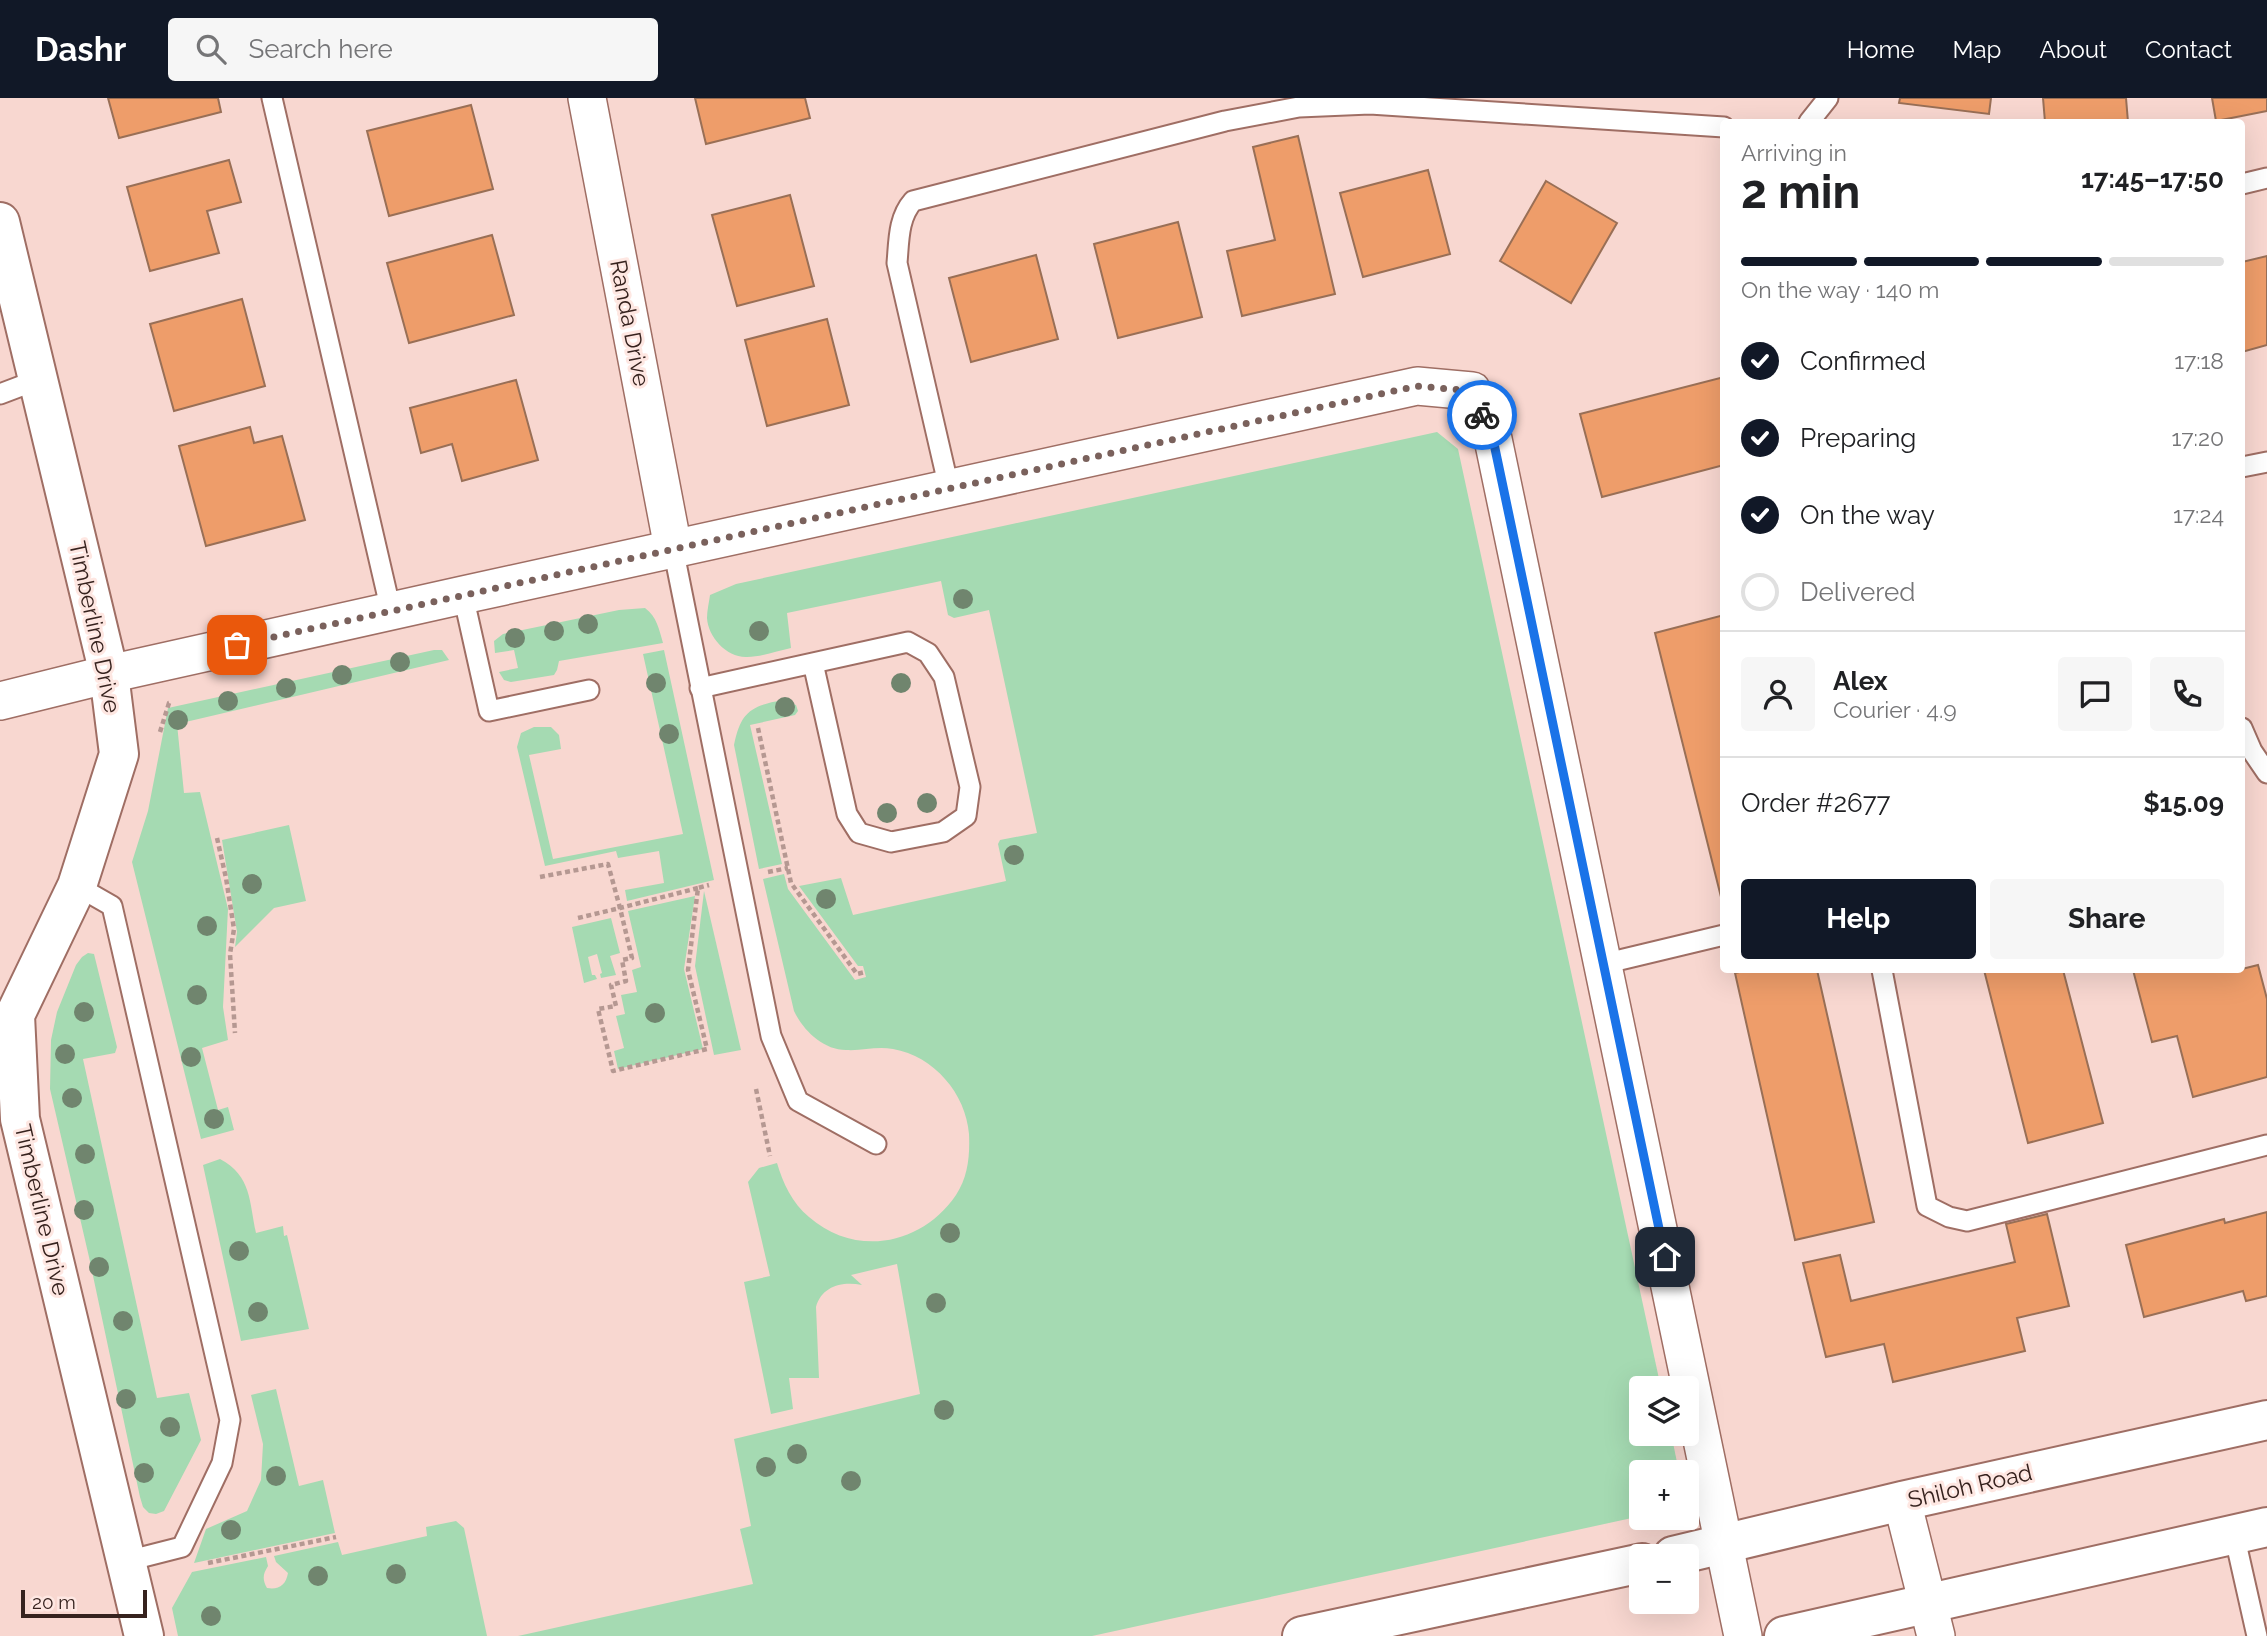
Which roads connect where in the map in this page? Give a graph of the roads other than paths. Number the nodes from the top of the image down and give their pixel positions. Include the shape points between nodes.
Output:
1 (272, 98) edge
2 (587, 98) edge
3 (1828, 98) edge
4 (1811, 119) edge
5 (1720, 127) edge
6 (2267, 178) edge
7 (2245, 183) edge
8 (0, 222) edge
9 (37, 380) junction
10 (0, 394) edge
11 (2267, 462) edge
12 (2245, 466) edge
13 (949, 488) junction
14 (673, 548) junction
15 (463, 595) junction
16 (391, 611) junction
17 (813, 663) junction
18 (109, 674) junction
19 (701, 688) junction
20 (589, 690) dead end
21 (0, 701) edge
22 (2245, 735) edge
23 (2267, 773) edge
24 (77, 886) junction
25 (1720, 936) edge
26 (1603, 964) junction
27 (1883, 973) edge
28 (876, 1144) dead end
29 (2267, 1146) edge
30 (2267, 1420) edge
31 (1902, 1501) junction
32 (2250, 1530) edge
33 (1725, 1545) junction
34 (1699, 1550) edge
35 (127, 1561) junction
36 (1629, 1566) edge
37 (1931, 1620) edge
38 (144, 1636) edge
39 (1302, 1636) edge
40 (1743, 1636) edge
41 (1784, 1636) edge
42 (2257, 1636) edge

1 - 16 lane
2 - 14 street, Randa Drive
3 - 4 lane
5 - 13 lane via 1370,104 1299,107 1225,121 913,201 900,227 897,263
6 - 7 lane
8 - 9 street, Timberline Drive
9 - 10 lane
9 - 18 street, Timberline Drive
11 - 12 lane
13 - 14 street
13 - 26 street via 1417,386 1472,391 1493,439
14 - 15 street
14 - 19 lane
15 - 16 street
15 - 20 lane via 489,711
16 - 18 street
17 - 17 lane via 908,642 928,653 944,677 970,787 966,816 943,832 891,842 859,833 847,814
17 - 19 lane
18 - 21 street
18 - 24 street, Timberline Drive via 119,754
19 - 28 lane via 771,1036 798,1101
22 - 23 lane
24 - 35 street, Timberline Drive via 15,1015 20,1119
24 - 35 lane via 112,906 230,1420 222,1463 182,1548
25 - 26 lane
26 - 33 street
27 - 29 lane via 1927,1206 1949,1217 1967,1221
30 - 31 street, Shiloh Road
31 - 33 street, Shiloh Road
31 - 37 street
32 - 37 street
32 - 42 lane
33 - 34 street, Shiloh Road
33 - 40 street
35 - 38 street, Timberline Drive
36 - 39 street
37 - 41 street

